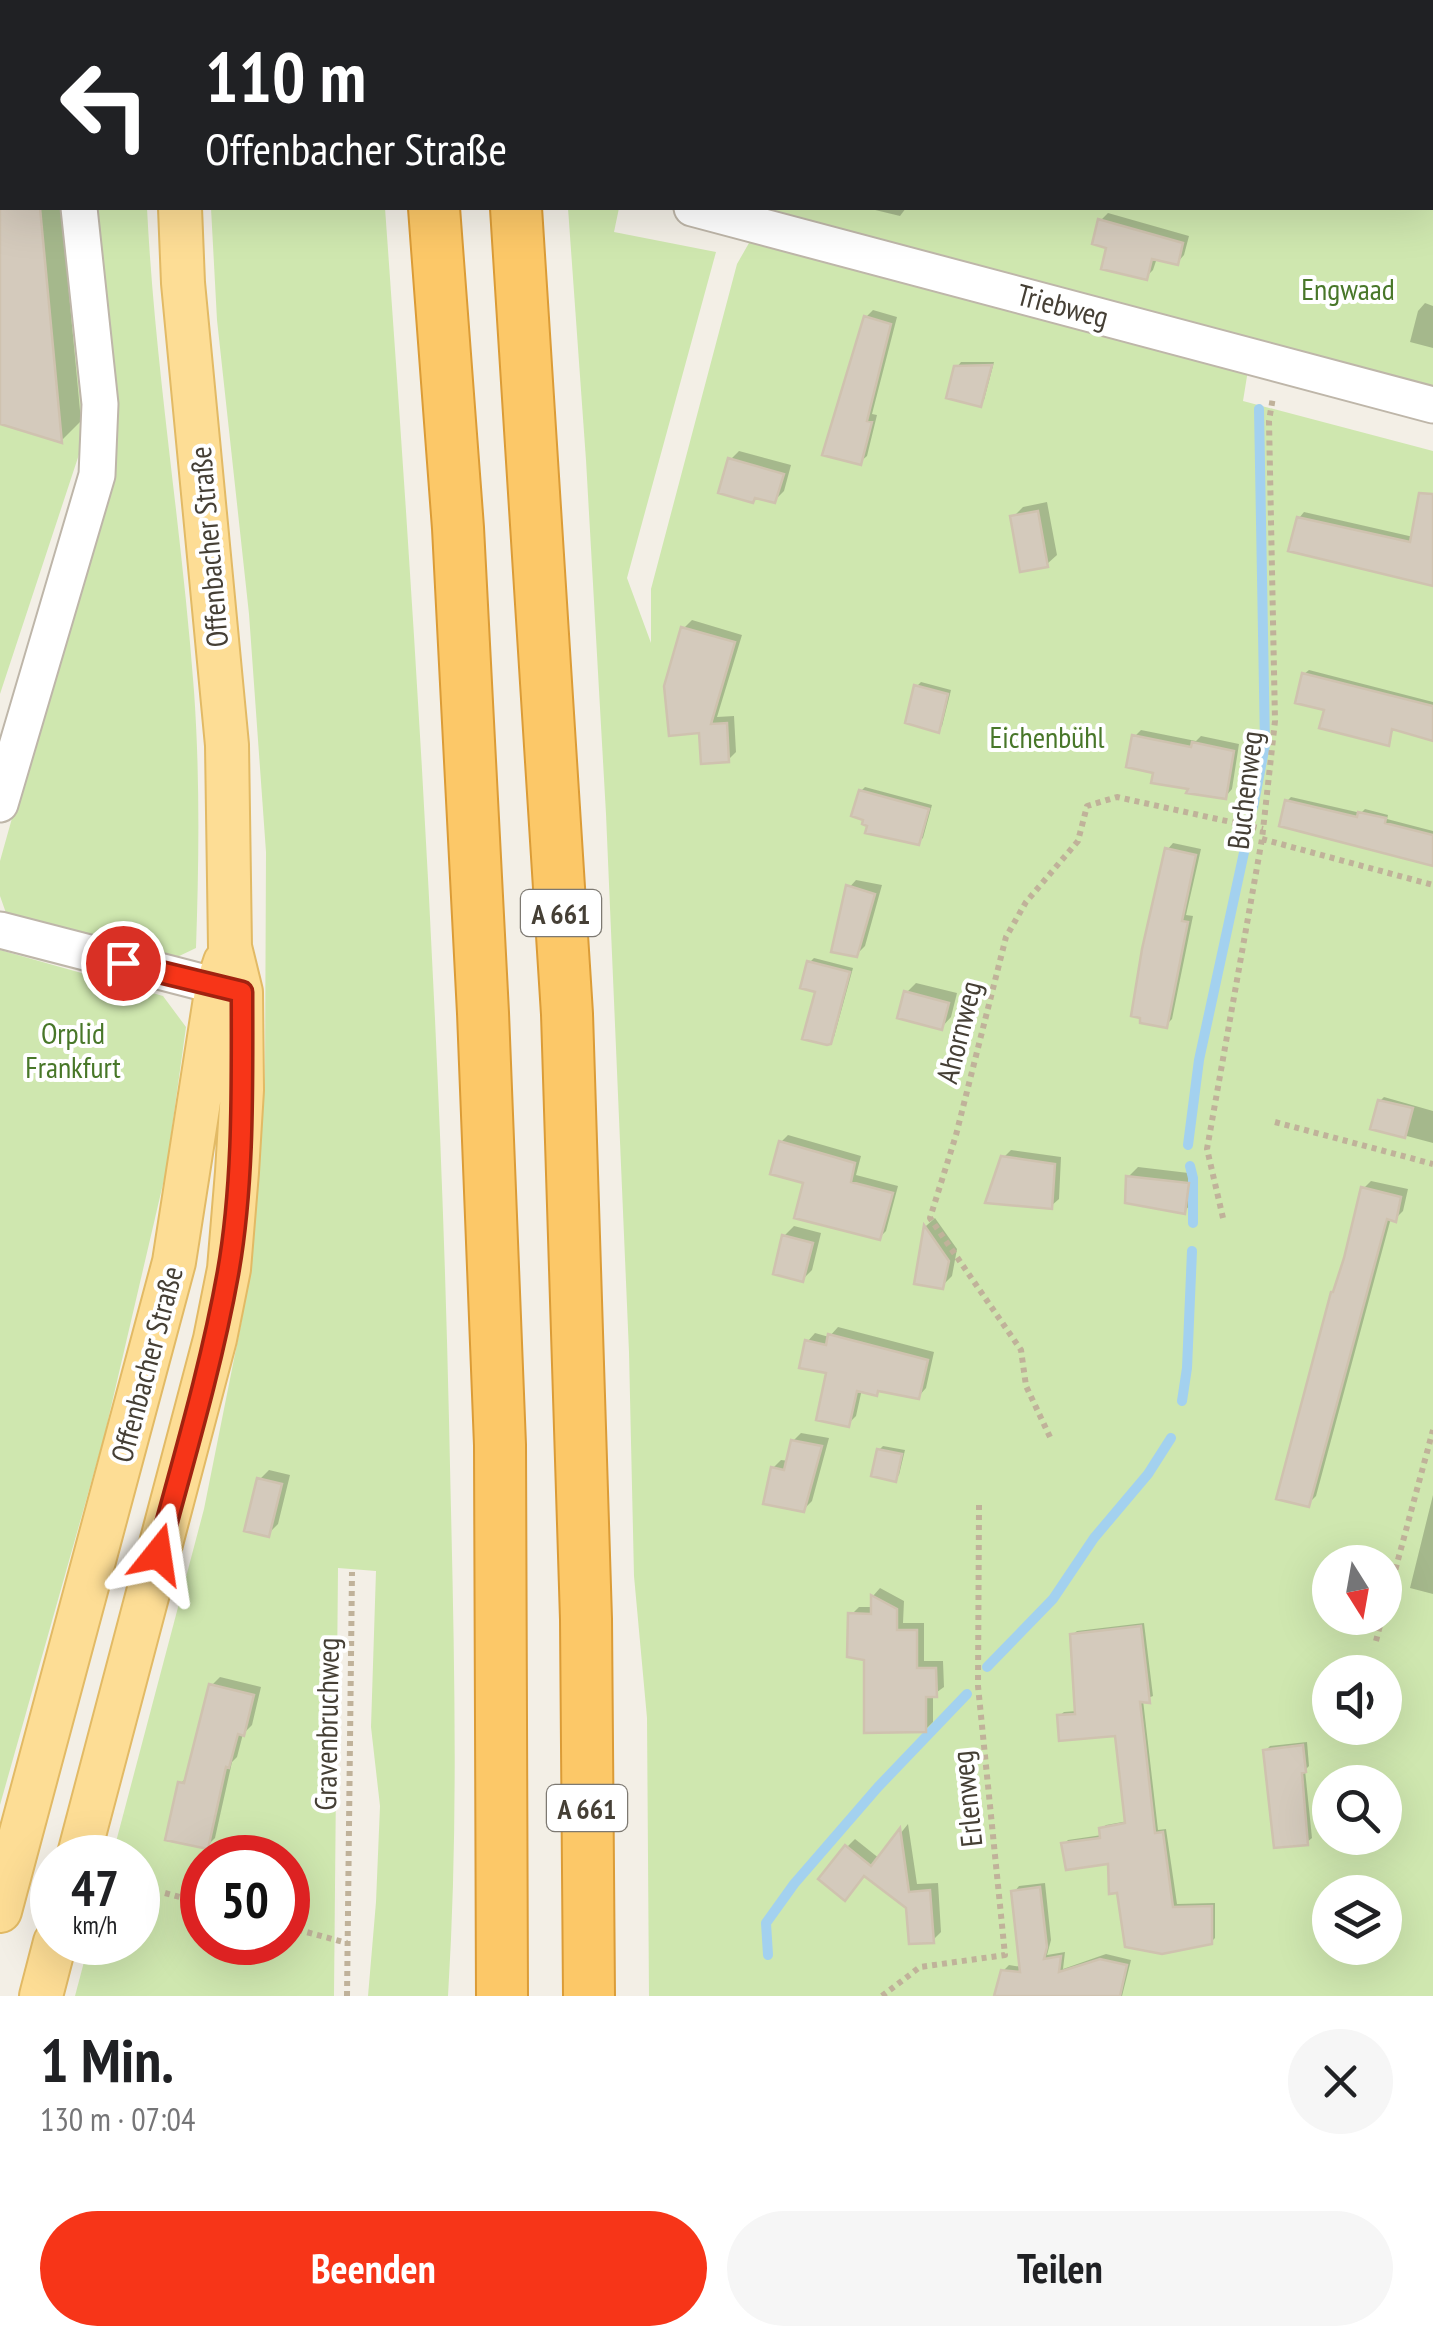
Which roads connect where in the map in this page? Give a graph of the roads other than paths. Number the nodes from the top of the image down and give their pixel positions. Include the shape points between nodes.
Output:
1 (79, 210) edge
2 (180, 210) edge
3 (434, 210) edge
4 (516, 210) edge
5 (700, 210) edge
6 (1433, 405) edge
7 (0, 804) edge
8 (0, 930) edge
9 (229, 975) junction
10 (84, 1835) edge
11 (0, 1911) edge
12 (49, 1965) edge
13 (41, 1996) edge
14 (502, 1996) edge
15 (589, 1996) edge

1 - 7 street via 100,404 96,475
2 - 9 main road, Offenbacher Straße via 227,745
3 - 14 highway, A 661 via 458,528 500,1445
4 - 15 highway, A 661 via 567,1014 586,1619
5 - 6 street, Triebweg
8 - 9 street
9 - 10 main road, Offenbacher Straße via 242,1090 229,1269
9 - 11 main road, Offenbacher Straße via 174,1262
12 - 13 main road

